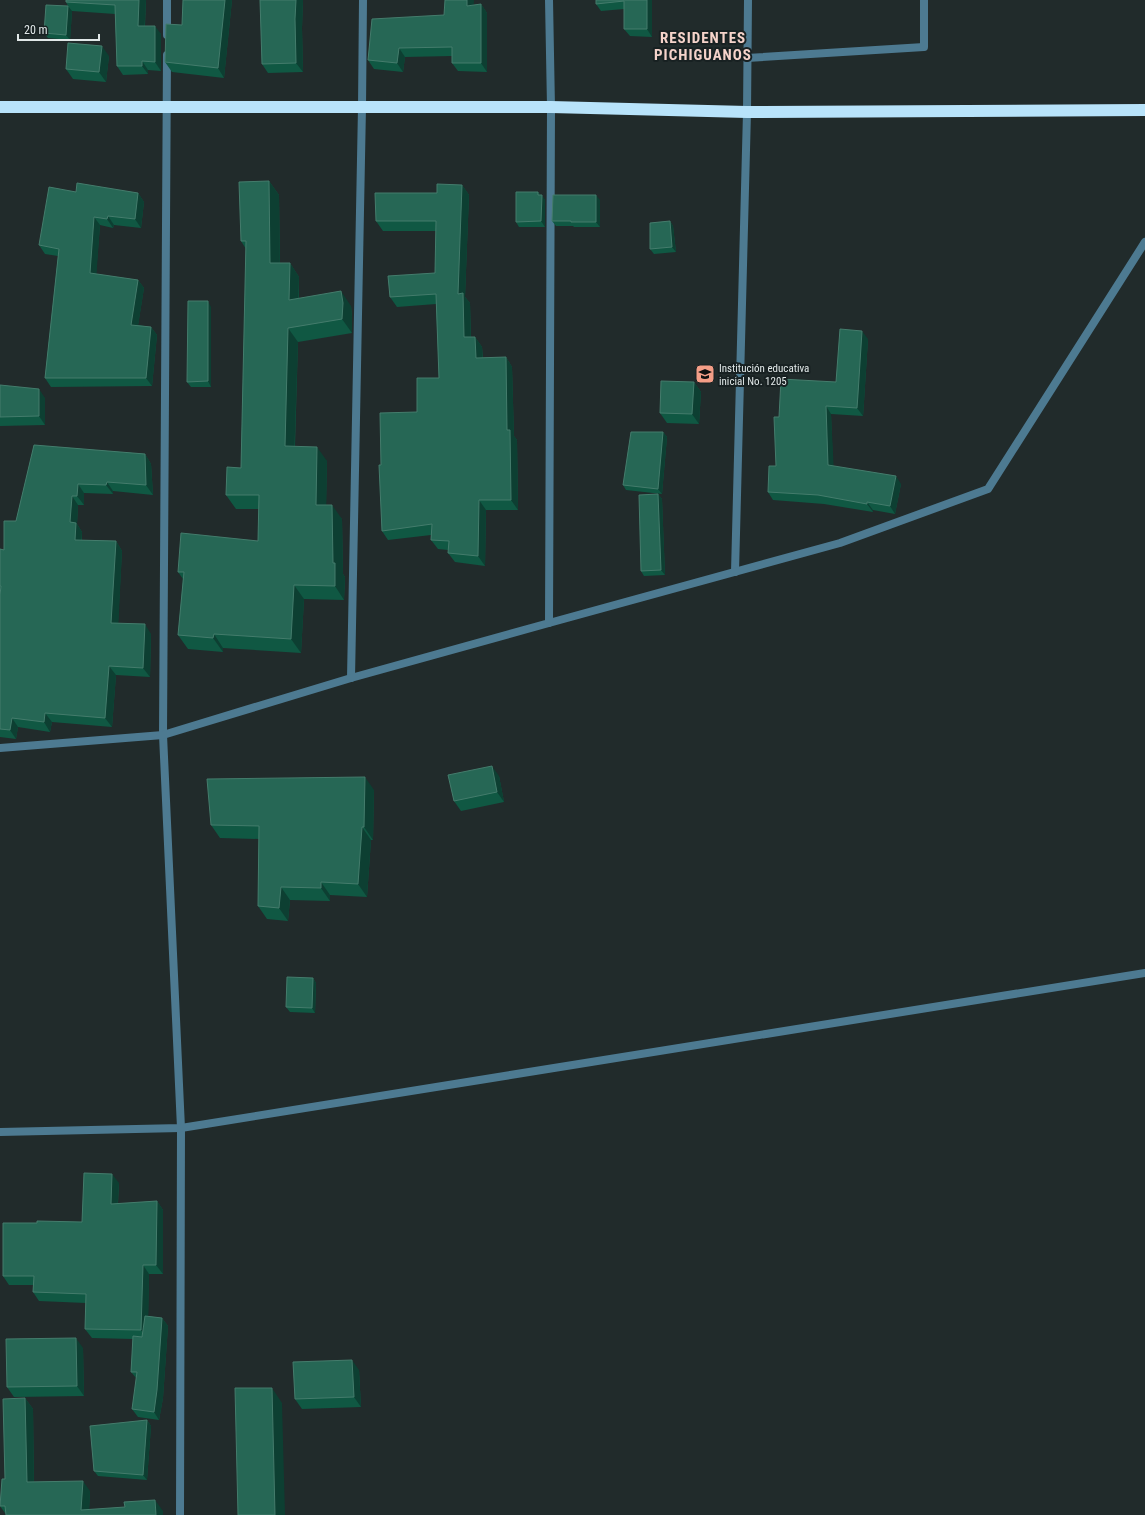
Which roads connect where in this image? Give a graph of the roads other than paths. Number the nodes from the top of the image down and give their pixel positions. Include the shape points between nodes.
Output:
1 (167, 0) edge
2 (363, 0) edge
3 (549, 0) edge
4 (748, 0) edge
5 (924, 0) edge
6 (747, 58) junction
7 (0, 107) edge
8 (167, 107) junction
9 (362, 107) junction
10 (551, 107) junction
11 (1145, 110) edge
12 (747, 112) junction
13 (1145, 242) edge
14 (735, 572) junction
15 (549, 624) junction
16 (351, 678) junction
17 (163, 735) junction
18 (0, 748) edge
19 (1145, 973) edge
20 (181, 1128) junction
21 (0, 1132) edge
22 (180, 1515) edge

1 - 8 street
2 - 9 street
3 - 10 street
4 - 6 street
5 - 6 street via 924,48
6 - 12 street
7 - 8 highway
8 - 9 highway
8 - 17 street
9 - 10 highway
9 - 16 street
10 - 12 highway
10 - 15 street
11 - 12 highway
12 - 14 street
13 - 14 street via 988,489 840,543
14 - 15 street
15 - 16 street
16 - 17 street
17 - 18 street
17 - 20 street
19 - 20 street
20 - 21 street
20 - 22 street

